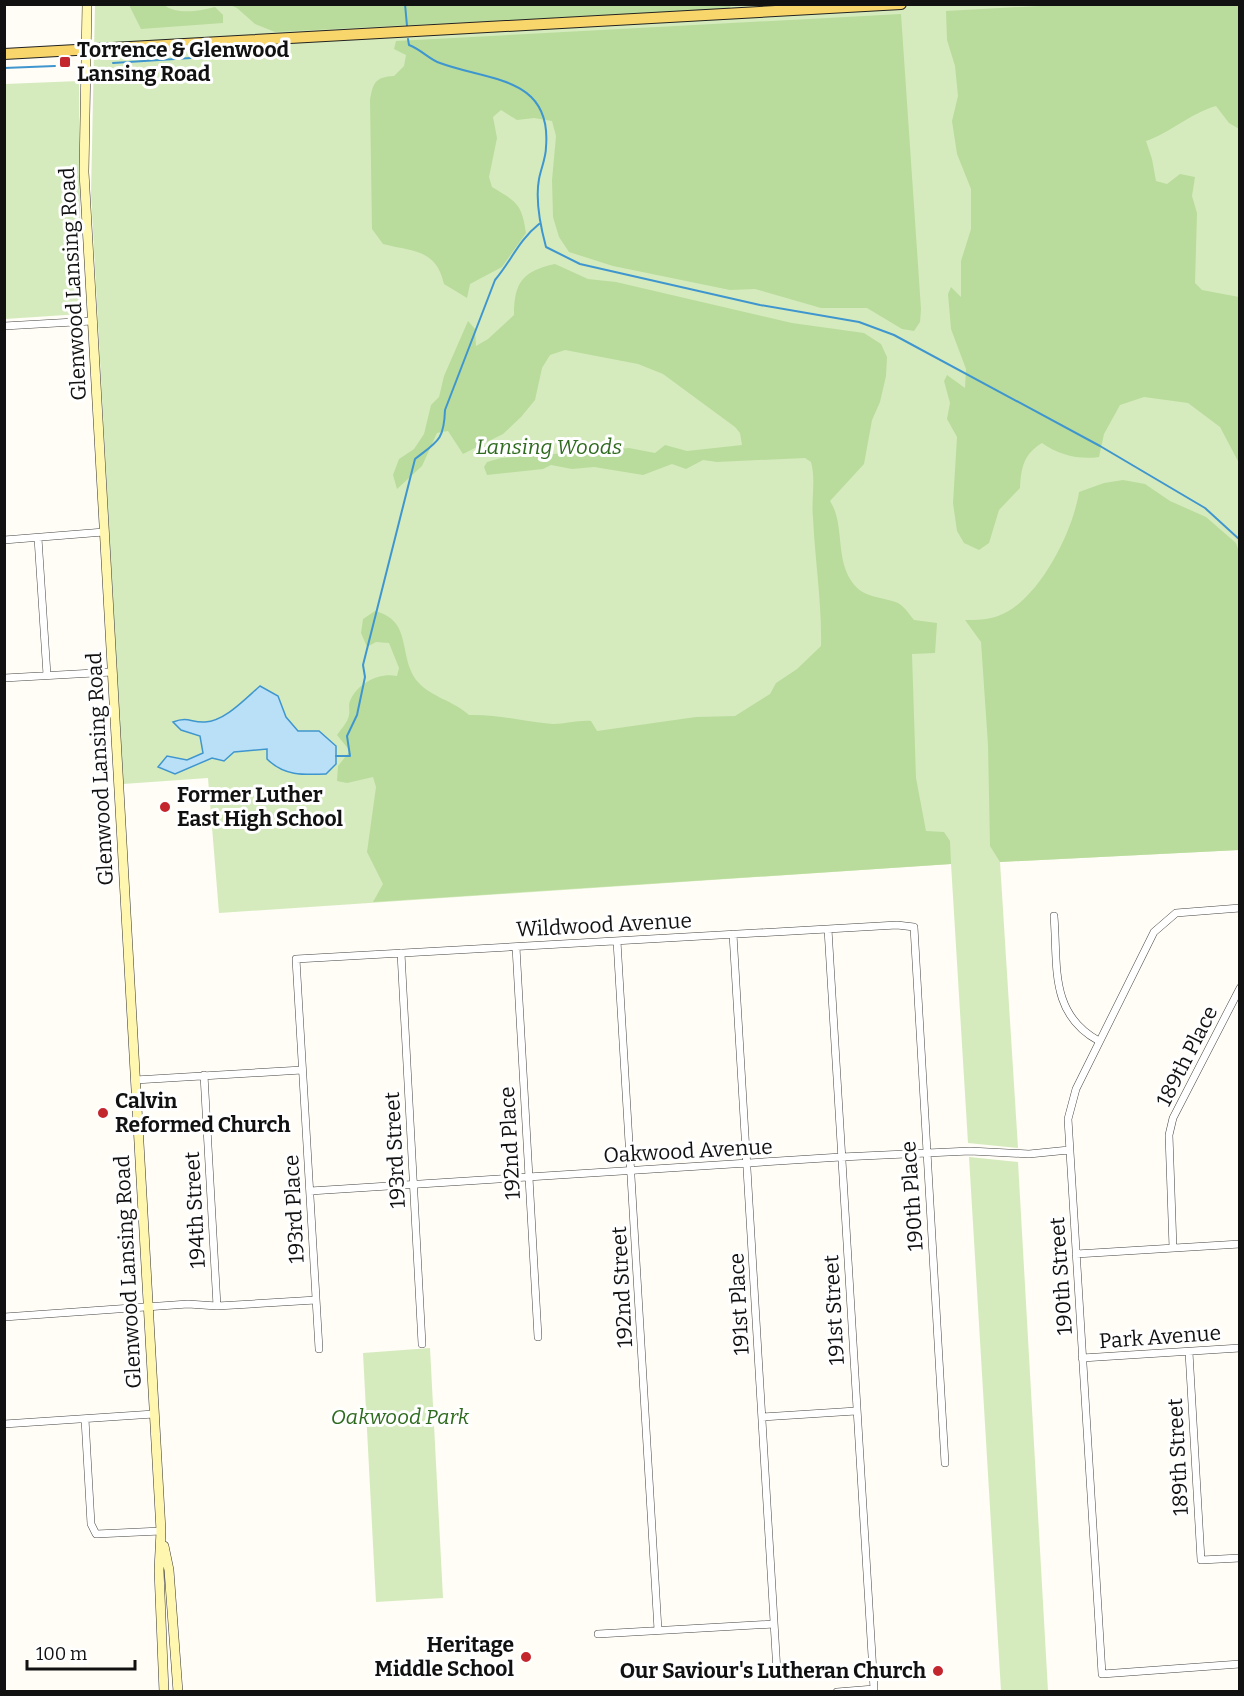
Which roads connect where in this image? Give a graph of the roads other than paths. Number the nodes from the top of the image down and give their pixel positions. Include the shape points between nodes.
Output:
1 (87, 4) edge
2 (901, 4) edge
3 (86, 49) junction
4 (4, 54) edge
5 (92, 321) junction
6 (4, 326) edge
7 (104, 532) junction
8 (38, 538) junction
9 (4, 540) edge
10 (112, 672) junction
11 (47, 675) junction
12 (4, 678) edge
13 (1239, 908) edge
14 (1054, 916) dead end
15 (914, 927) joint
16 (828, 929) junction
17 (733, 934) junction
18 (617, 941) junction
19 (516, 947) junction
20 (400, 953) junction
21 (296, 959) joint
22 (1239, 988) edge
23 (1099, 1041) junction
24 (302, 1070) junction
25 (204, 1076) junction
26 (135, 1080) junction
27 (1069, 1150) junction
28 (925, 1154) junction
29 (841, 1157) junction
30 (748, 1165) junction
31 (631, 1170) junction
32 (529, 1176) junction
33 (413, 1184) junction
34 (310, 1191) junction
35 (1239, 1244) edge
36 (1173, 1248) junction
37 (1076, 1254) junction
38 (316, 1300) junction
39 (216, 1306) junction
40 (148, 1307) junction
41 (4, 1317) edge
42 (538, 1337) dead end
43 (422, 1344) dead end
44 (1239, 1348) edge
45 (319, 1349) dead end
46 (1189, 1352) junction
47 (1082, 1358) junction
48 (856, 1411) junction
49 (154, 1414) junction
50 (762, 1417) junction
51 (85, 1419) junction
52 (4, 1424) edge
53 (945, 1463) dead end
54 (161, 1531) junction
55 (1239, 1558) edge
56 (774, 1624) junction
57 (658, 1630) junction
58 (598, 1634) dead end
59 (1239, 1664) edge
60 (777, 1672) dead end
61 (164, 1692) edge
62 (178, 1692) edge
63 (837, 1692) edge

1 - 3 main road, Glenwood Lansing Road
2 - 3 main road
3 - 4 main road
3 - 5 main road, Glenwood Lansing Road via 84,172
5 - 6 street
5 - 7 main road, Glenwood Lansing Road
7 - 8 street
7 - 10 main road, Glenwood Lansing Road
8 - 9 street
8 - 11 street
10 - 11 street
10 - 26 main road, Glenwood Lansing Road
11 - 12 street
13 - 23 street, 190th Street via 1183,912 1167,919 1154,932
14 - 23 street via 1063,1007 1077,1027
15 - 16 street, Wildwood Avenue
15 - 28 street, 190th Place
16 - 17 street, Wildwood Avenue
16 - 29 street, 191st Street
17 - 18 street, Wildwood Avenue
17 - 30 street, 191st Place
18 - 19 street, Wildwood Avenue
18 - 31 street, 192nd Street
19 - 20 street, Wildwood Avenue
19 - 32 street, 192nd Place
20 - 21 street, Wildwood Avenue
20 - 33 street, 193rd Street
21 - 24 street, 193rd Place
22 - 36 street, 189th Place via 1173,1118 1169,1135
23 - 27 street, 190th Street via 1072,1099
24 - 25 street
24 - 34 street, 193rd Place
25 - 26 street
25 - 39 street, 194th Street
26 - 40 main road, Glenwood Lansing Road
27 - 28 street, Oakwood Avenue
27 - 37 street, 190th Street
28 - 29 street, Oakwood Avenue
28 - 53 street, 190th Place
29 - 30 street, Oakwood Avenue
29 - 48 street, 191st Street
30 - 31 street, Oakwood Avenue
30 - 50 street, 191st Place
31 - 32 street, Oakwood Avenue
31 - 57 street, 192nd Street
32 - 33 street, Oakwood Avenue
32 - 42 street, 192nd Place
33 - 34 street, Oakwood Avenue
33 - 43 street, 193rd Street
34 - 38 street, 193rd Place
35 - 36 street
36 - 37 street
37 - 47 street, 190th Street
38 - 39 street
38 - 45 street, 193rd Place
39 - 40 street
40 - 41 street
40 - 49 main road, Glenwood Lansing Road
44 - 46 street, Park Avenue
46 - 47 street, Park Avenue
46 - 55 street, 189th Street via 1201,1560
47 - 59 street, 190th Street via 1102,1674
48 - 50 street
48 - 63 street, 191st Street via 874,1689
49 - 51 street
49 - 54 main road, Glenwood Lansing Road
50 - 56 street, 191st Place
51 - 52 street
51 - 54 street via 91,1524 96,1534
54 - 61 main road, Glenwood Lansing Road
54 - 62 main road, Glenwood Lansing Road via 169,1570
56 - 57 street
56 - 60 street, 191st Place
57 - 58 street

